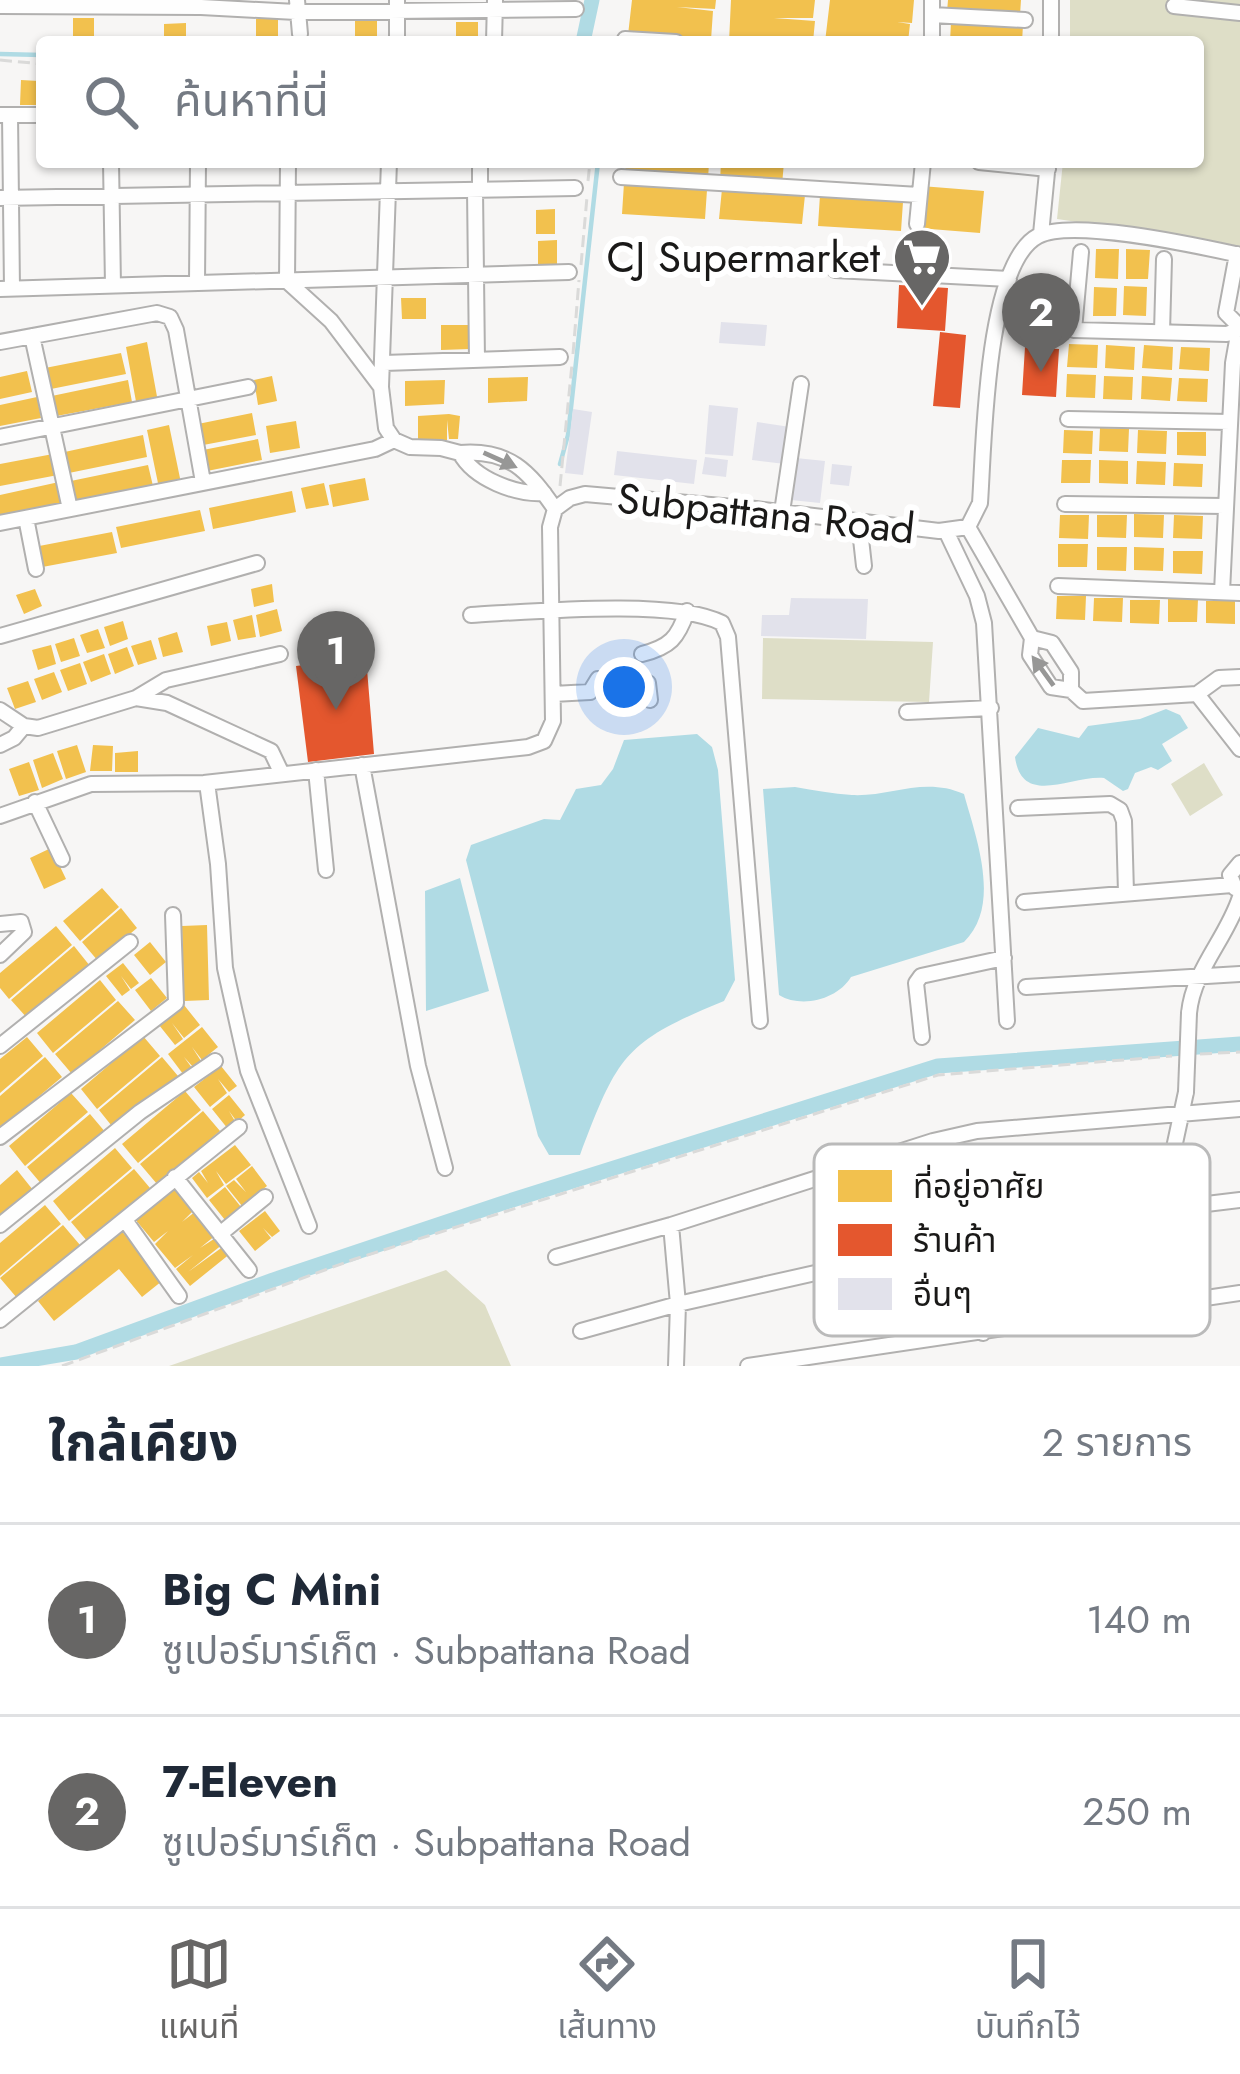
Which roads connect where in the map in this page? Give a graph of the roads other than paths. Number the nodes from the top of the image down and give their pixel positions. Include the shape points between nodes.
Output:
1 (1051, 0) edge
2 (17, 3) edge
3 (97, 3) edge
4 (201, 4) edge
5 (495, 5) edge
6 (0, 6) edge
7 (297, 6) edge
8 (397, 6) edge
9 (1174, 6) dead end
10 (932, 7) edge
11 (576, 9) dead end
12 (1240, 13) edge
13 (1024, 20) dead end
14 (300, 34) dead end
15 (494, 36) edge
16 (1051, 36) edge
17 (5, 115) edge
18 (36, 115) edge
19 (111, 168) edge
20 (198, 168) edge
21 (288, 168) edge
22 (388, 168) edge
23 (479, 168) edge
24 (922, 168) edge
25 (1048, 168) edge
26 (621, 178) dead end
27 (575, 188) dead end
28 (477, 190) junction
29 (388, 192) junction
30 (288, 193) junction
31 (199, 195) junction
32 (919, 195) junction
33 (111, 196) junction
34 (5, 198) edge
35 (917, 224) dead end
36 (1041, 234) junction
37 (1081, 252) dead end
38 (1238, 255) edge
39 (1164, 259) dead end
40 (835, 271) dead end
41 (569, 272) dead end
42 (473, 275) junction
43 (386, 278) junction
44 (1009, 279) junction
45 (287, 281) junction
46 (197, 284) junction
47 (113, 286) junction
48 (6, 289) edge
49 (1240, 328) edge
50 (1162, 332) junction
51 (32, 336) junction
52 (0, 342) edge
53 (560, 357) dead end
54 (477, 360) junction
55 (385, 362) junction
56 (801, 384) dead end
57 (248, 387) dead end
58 (381, 387) junction
59 (188, 398) junction
60 (1234, 417) edge
61 (1068, 419) dead end
62 (52, 426) junction
63 (0, 437) edge
64 (394, 440) junction
65 (460, 454) junction
66 (203, 482) junction
67 (544, 494) junction
68 (1065, 504) dead end
69 (1225, 506) junction
70 (557, 507) junction
71 (70, 509) junction
72 (782, 512) junction
73 (26, 518) junction
74 (859, 521) junction
75 (0, 523) edge
76 (968, 527) junction
77 (946, 531) junction
78 (257, 563) dead end
79 (864, 566) dead end
80 (36, 568) dead end
81 (1058, 586) dead end
82 (1222, 592) junction
83 (1240, 592) edge
84 (550, 610) junction
85 (687, 611) junction
86 (470, 615) dead end
87 (0, 636) edge
88 (1032, 638) junction
89 (280, 654) dead end
90 (642, 655) dead end
91 (1240, 677) edge
92 (1071, 690) junction
93 (553, 694) junction
94 (1197, 694) junction
95 (136, 698) junction
96 (650, 700) dead end
97 (991, 708) junction
98 (0, 710) edge
99 (908, 712) dead end
100 (24, 726) junction
101 (0, 745) edge
102 (1240, 749) edge
103 (362, 765) junction
104 (316, 770) junction
105 (282, 774) junction
106 (207, 783) junction
107 (35, 802) junction
108 (1018, 808) dead end
109 (0, 816) edge
110 (62, 859) dead end
111 (1240, 863) edge
112 (326, 870) dead end
113 (1237, 891) edge
114 (1126, 893) junction
115 (1024, 902) dead end
116 (173, 915) dead end
117 (0, 924) edge
118 (130, 942) dead end
119 (0, 955) edge
120 (1004, 958) junction
121 (1240, 974) edge
122 (1197, 978) junction
123 (1026, 987) dead end
124 (1007, 1021) dead end
125 (760, 1022) dead end
126 (922, 1036) dead end
127 (0, 1046) edge
128 (215, 1061) dead end
129 (1240, 1109) edge
130 (1181, 1114) junction
131 (239, 1126) dead end
132 (0, 1137) edge
133 (924, 1144) edge
134 (1175, 1144) edge
135 (445, 1168) dead end
136 (175, 1177) junction
137 (814, 1179) edge
138 (266, 1197) dead end
139 (1240, 1200) edge
140 (1210, 1204) edge
141 (124, 1220) junction
142 (0, 1225) edge
143 (670, 1225) junction
144 (309, 1226) dead end
145 (220, 1234) junction
146 (556, 1257) dead end
147 (249, 1270) dead end
148 (814, 1273) edge
149 (1240, 1293) edge
150 (179, 1295) dead end
151 (1210, 1298) edge
152 (678, 1304) junction
153 (0, 1320) edge
154 (581, 1331) dead end
155 (962, 1336) edge
156 (676, 1366) edge
157 (748, 1366) edge

1 - 16 street
2 - 3 street
2 - 6 street
3 - 4 street
4 - 7 street
5 - 8 street
5 - 11 street
5 - 15 street
7 - 8 street
7 - 14 street
9 - 12 street
10 - 13 street
17 - 18 street
17 - 34 street
19 - 33 street
20 - 31 street
21 - 30 street
22 - 29 street
23 - 28 street
24 - 32 street
25 - 36 street
26 - 32 street
27 - 28 street
28 - 29 street
28 - 42 street
29 - 30 street
29 - 43 street
30 - 31 street
30 - 45 street
31 - 33 street
31 - 46 street
32 - 35 street
33 - 34 street
33 - 47 street
34 - 48 street
36 - 38 street via 1161,239
36 - 44 street, Subpattana Road
37 - 50 street via 1074,330
38 - 49 street via 1226,314
39 - 50 street
40 - 44 street
41 - 42 street
42 - 43 street
42 - 54 street
43 - 45 street
43 - 55 street
44 - 76 street, Subpattana Road via 992,346 980,503
45 - 46 street
45 - 58 street via 331,321
46 - 47 street
47 - 48 street
49 - 50 street
49 - 60 street
51 - 52 street
51 - 59 street via 165,314 174,322
51 - 62 street
53 - 54 street
54 - 55 street
55 - 58 street
56 - 72 street
57 - 59 street
58 - 64 street
59 - 62 street
59 - 66 street
60 - 61 street
60 - 69 street
62 - 63 street
62 - 71 street
64 - 65 street
64 - 66 street
65 - 67 street via 466,466 521,494
65 -> 67 street via 486,451 532,475
66 - 71 street
67 - 70 street
68 - 69 street
69 - 82 street
70 - 72 street, Subpattana Road via 585,494
70 - 84 street, Subpattana Road
71 - 73 street
72 - 74 street, Subpattana Road
73 - 75 street
73 - 80 street
74 - 77 street, Subpattana Road
74 - 79 street
76 - 77 street, Subpattana Road
76 - 88 street
77 - 97 street via 984,623
78 - 87 street
81 - 82 street
82 - 83 street
84 - 85 street
84 - 86 street
84 - 93 street, Subpattana Road
85 - 90 street via 667,648
85 - 125 street via 722,622 728,638
88 - 92 street via 1052,644 1071,672
92 -> 88 street via 1051,687 1030,655
89 - 95 street via 166,680
91 - 94 street via 1219,678
92 - 94 street via 1083,701
93 - 96 street via 590,692 598,679 648,683
93 - 103 street, Subpattana Road via 554,721 544,741
94 - 102 street
95 - 100 street
95 - 105 street via 167,703 271,752
97 - 99 street
97 - 120 street
98 - 100 street
100 - 101 street
103 - 104 street, Subpattana Road
103 - 135 street
104 - 105 street, Subpattana Road
104 - 112 street
105 - 106 street, Subpattana Road
106 - 107 street, Subpattana Road via 91,784
106 - 144 street via 225,968 248,1071
107 - 109 street, Subpattana Road
107 - 110 street
108 - 114 street via 1120,810
111 - 113 street via 1230,874
113 - 114 street
113 - 122 street via 1229,927
114 - 115 street
116 - 132 street via 176,1003
117 - 119 street via 21,922 25,932
118 - 127 street
120 - 124 street
120 - 126 street via 921,976
121 - 122 street
122 - 123 street
122 - 130 street, bridge
128 - 142 street
129 - 130 street
130 - 133 street via 977,1131
130 - 134 street
131 - 136 street
136 - 141 street
136 - 145 street
137 - 143 street
138 - 145 street
139 - 140 street
141 - 150 street
141 - 153 street
143 - 146 street
143 - 152 street
145 - 147 street
148 - 152 street
149 - 151 street
152 - 154 street
152 - 156 street
155 - 157 street

